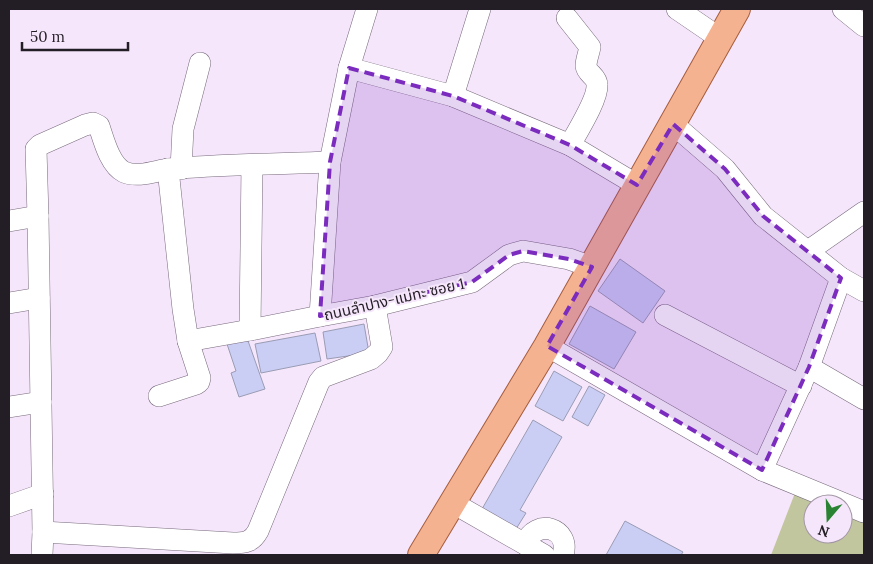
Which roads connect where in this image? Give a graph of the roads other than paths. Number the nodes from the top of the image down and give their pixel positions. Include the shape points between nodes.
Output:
1 (368, 9) edge
2 (480, 9) edge
3 (677, 9) edge
4 (737, 9) edge
5 (843, 9) edge
6 (567, 18) dead end
7 (864, 26) edge
8 (721, 38) junction
9 (200, 63) dead end
10 (349, 68) junction
11 (453, 96) junction
12 (673, 124) junction
13 (570, 145) junction
14 (330, 162) junction
15 (252, 164) junction
16 (175, 169) junction
17 (637, 185) junction
18 (864, 212) edge
19 (38, 216) junction
20 (9, 221) edge
21 (808, 251) junction
22 (592, 267) junction
23 (842, 278) junction
24 (864, 291) edge
25 (40, 298) junction
26 (9, 304) edge
27 (375, 306) junction
28 (665, 315) dead end
29 (320, 316) junction
30 (250, 330) junction
31 (188, 341) junction
32 (547, 346) junction
33 (805, 376) junction
34 (159, 396) dead end
35 (864, 399) edge
36 (41, 402) junction
37 (9, 407) edge
38 (762, 470) junction
39 (43, 494) junction
40 (453, 503) junction
41 (9, 506) edge
42 (864, 512) edge
43 (44, 532) junction
44 (525, 544) junction
45 (42, 555) edge
46 (421, 555) edge
47 (544, 555) edge
48 (563, 555) edge

1 - 10 street
2 - 11 street
3 - 8 street
4 - 8 main road
5 - 7 street
6 - 13 street via 590,47 586,65 598,83 593,101
8 - 12 main road
9 - 16 street
10 - 11 street
10 - 14 street
11 - 13 street
12 - 17 main road
12 - 21 street via 724,169 763,216
13 - 17 street
14 - 15 street
14 - 29 street
15 - 16 street
15 - 30 street
16 - 19 street via 134,175 123,171 113,163 99,126 93,123 36,149
16 - 31 street via 183,309
17 - 22 main road
18 - 21 street
19 - 20 street
19 - 25 street
21 - 23 street
22 - 27 street, ถนนลำปาง-แม่ทะ ซอย 1 via 569,259 523,251 509,255 472,282
22 - 32 main road
23 - 24 street
23 - 33 street
25 - 26 street
25 - 36 street
27 - 29 street, ถนนลำปาง-แม่ทะ ซอย 1
27 - 43 street via 382,347 371,359 319,382 254,538 233,543
28 - 33 street
29 - 30 street, ถนนลำปาง-แม่ทะ ซอย 1
30 - 31 street, ถนนลำปาง-แม่ทะ ซอย 1
31 - 34 street via 199,382
32 - 38 street
32 - 40 main road
33 - 35 street
33 - 38 street
36 - 37 street
36 - 39 street
38 - 42 street
39 - 41 street
39 - 43 street
40 - 44 street
40 - 46 main road
43 - 45 street
44 - 47 street
44 - 48 street via 531,533 549,529 560,535 565,547

